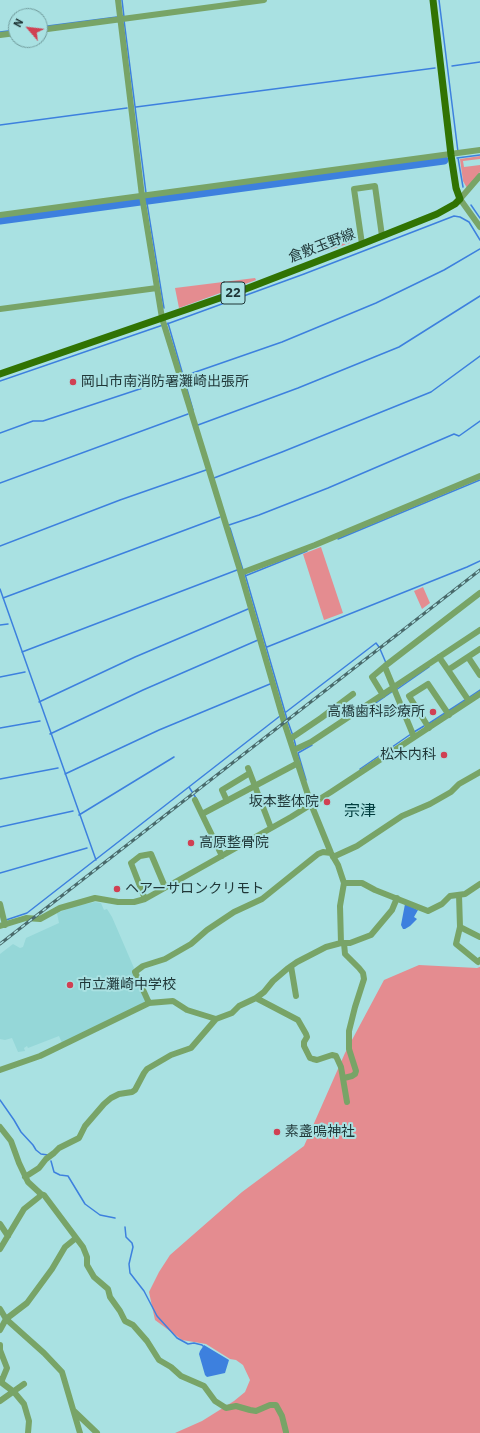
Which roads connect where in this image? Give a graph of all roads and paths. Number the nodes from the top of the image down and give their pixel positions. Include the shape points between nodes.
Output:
1 (118, 0) edge
2 (264, 0) edge
3 (433, 0) edge
4 (122, 18) junction
5 (48, 29) edge
6 (480, 150) edge
7 (456, 154) junction
8 (480, 176) edge
9 (144, 198) junction
10 (460, 199) junction
11 (0, 215) edge
12 (480, 227) edge
13 (382, 236) junction
14 (362, 244) junction
15 (157, 288) junction
16 (0, 309) edge
17 (163, 323) junction
18 (0, 374) edge
19 (480, 476) edge
20 (243, 573) junction
21 (480, 593) edge
22 (480, 630) edge
23 (480, 649) edge
24 (468, 657) junction
25 (440, 659) junction
26 (385, 664) junction
27 (448, 670) junction
28 (480, 676) edge
29 (395, 686) junction
30 (353, 694) dead end
31 (480, 694) edge
32 (383, 695) junction
33 (467, 699) junction
34 (447, 712) junction
35 (427, 725) junction
36 (413, 735) junction
37 (292, 737) junction
38 (296, 750) junction
39 (298, 763) junction
40 (480, 772) edge
41 (255, 786) junction
42 (195, 800) dead end
43 (227, 801) junction
44 (311, 804) junction
45 (202, 814) junction
46 (271, 828) junction
47 (332, 855) junction
48 (222, 856) junction
49 (344, 883) junction
50 (480, 884) edge
51 (165, 888) junction
52 (459, 895) junction
53 (397, 898) junction
54 (145, 899) junction
55 (0, 904) edge
56 (3, 923) edge
57 (460, 927) junction
58 (480, 937) edge
59 (343, 943) junction
60 (480, 960) edge
61 (291, 966) junction
62 (296, 996) dead end
63 (256, 998) junction
64 (149, 1003) junction
65 (216, 1019) junction
66 (0, 1070) edge
67 (344, 1078) junction
68 (347, 1102) dead end
69 (0, 1127) edge
70 (25, 1177) junction
71 (41, 1194) junction
72 (0, 1224) edge
73 (8, 1236) junction
74 (76, 1238) junction
75 (0, 1249) edge
76 (0, 1309) edge
77 (6, 1319) junction
78 (0, 1330) edge
79 (0, 1345) edge
80 (1, 1380) edge
81 (24, 1384) dead end
82 (14, 1392) junction
83 (0, 1401) edge
84 (74, 1410) junction
85 (286, 1432) dead end
86 (28, 1433) edge
87 (80, 1433) edge
88 (97, 1433) edge

1 - 4 street
2 - 4 street
3 - 7 main road
4 - 5 street
4 - 9 street
6 - 7 street
7 - 9 street
7 - 10 main road via 456,188
8 - 10 street
9 - 11 street
9 - 15 street
10 - 12 street
10 - 13 main road, 倉敷玉野線 / 22 via 444,211
13 - 14 main road, 倉敷玉野線 / 22
13 - 14 street via 375,186 354,189
14 - 17 main road, 倉敷玉野線 / 22
15 - 16 street
15 - 17 street
17 - 18 main road, 倉敷玉野線 / 22
17 - 20 street
19 - 20 street
20 - 37 street
21 - 26 street
22 - 25 street
23 - 24 street
24 - 27 street
24 - 28 street
25 - 27 street
25 - 29 street
26 - 29 street
26 - 32 street via 372,677
27 - 33 street
29 - 32 street
29 - 36 street
30 - 37 street
31 - 33 street
32 - 38 street
33 - 34 street
34 - 35 street
34 - 35 street via 428,684 409,696
35 - 36 street
36 - 44 street via 374,765
37 - 38 street
38 - 39 street
39 - 41 street
39 - 44 street
40 - 47 street via 430,804 402,816 357,846
41 - 43 street
41 - 43 street via 249,770 222,790
41 - 46 street
42 - 45 street
43 - 45 street
44 - 46 street
44 - 47 street
45 - 48 street
46 - 48 street
47 - 49 street
47 - 64 street via 323,852 318,854 262,899 234,912 191,944 165,959 143,966 135,972
48 - 51 street
49 - 53 street via 362,883
49 - 59 street via 340,906
50 - 52 street
51 - 54 street
51 - 54 street via 151,854 140,856 131,863
52 - 53 street via 450,896 442,904 428,911
52 - 57 street
53 - 59 street via 392,910 371,934
54 - 56 street via 118,902 95,898 60,908 40,919 26,918
55 - 56 street
57 - 58 street
57 - 60 street via 456,944 478,962
59 - 61 street via 326,947
59 - 67 street via 345,954 363,973 364,979 349,1031 349,1048 356,1071 351,1077
61 - 62 street
61 - 63 street
63 - 65 street via 239,1006 232,1013
63 - 67 street via 298,1020 307,1037 304,1046 310,1058 317,1060 336,1056
64 - 65 street via 173,1001 186,1010
64 - 66 street via 40,1056
65 - 70 street via 191,1048 171,1055 147,1069 136,1090 111,1098 85,1126 79,1138 59,1148 39,1168
67 - 68 street
69 - 70 street via 11,1142
70 - 71 street
71 - 73 street via 24,1209
71 - 74 street
72 - 73 street
73 - 75 street
74 - 77 street via 65,1248 27,1303
74 - 85 street via 85,1250 87,1265 94,1277 108,1289 124,1321 132,1325 147,1341 159,1360 181,1376 204,1386 215,1401 226,1408 236,1406 256,1411 270,1404 276,1405
76 - 77 street
77 - 78 street
77 - 84 street via 62,1372
79 - 80 street via 7,1368
80 - 82 street
81 - 82 street
82 - 83 street
82 - 86 street via 24,1404 29,1421
84 - 87 street
84 - 88 street

